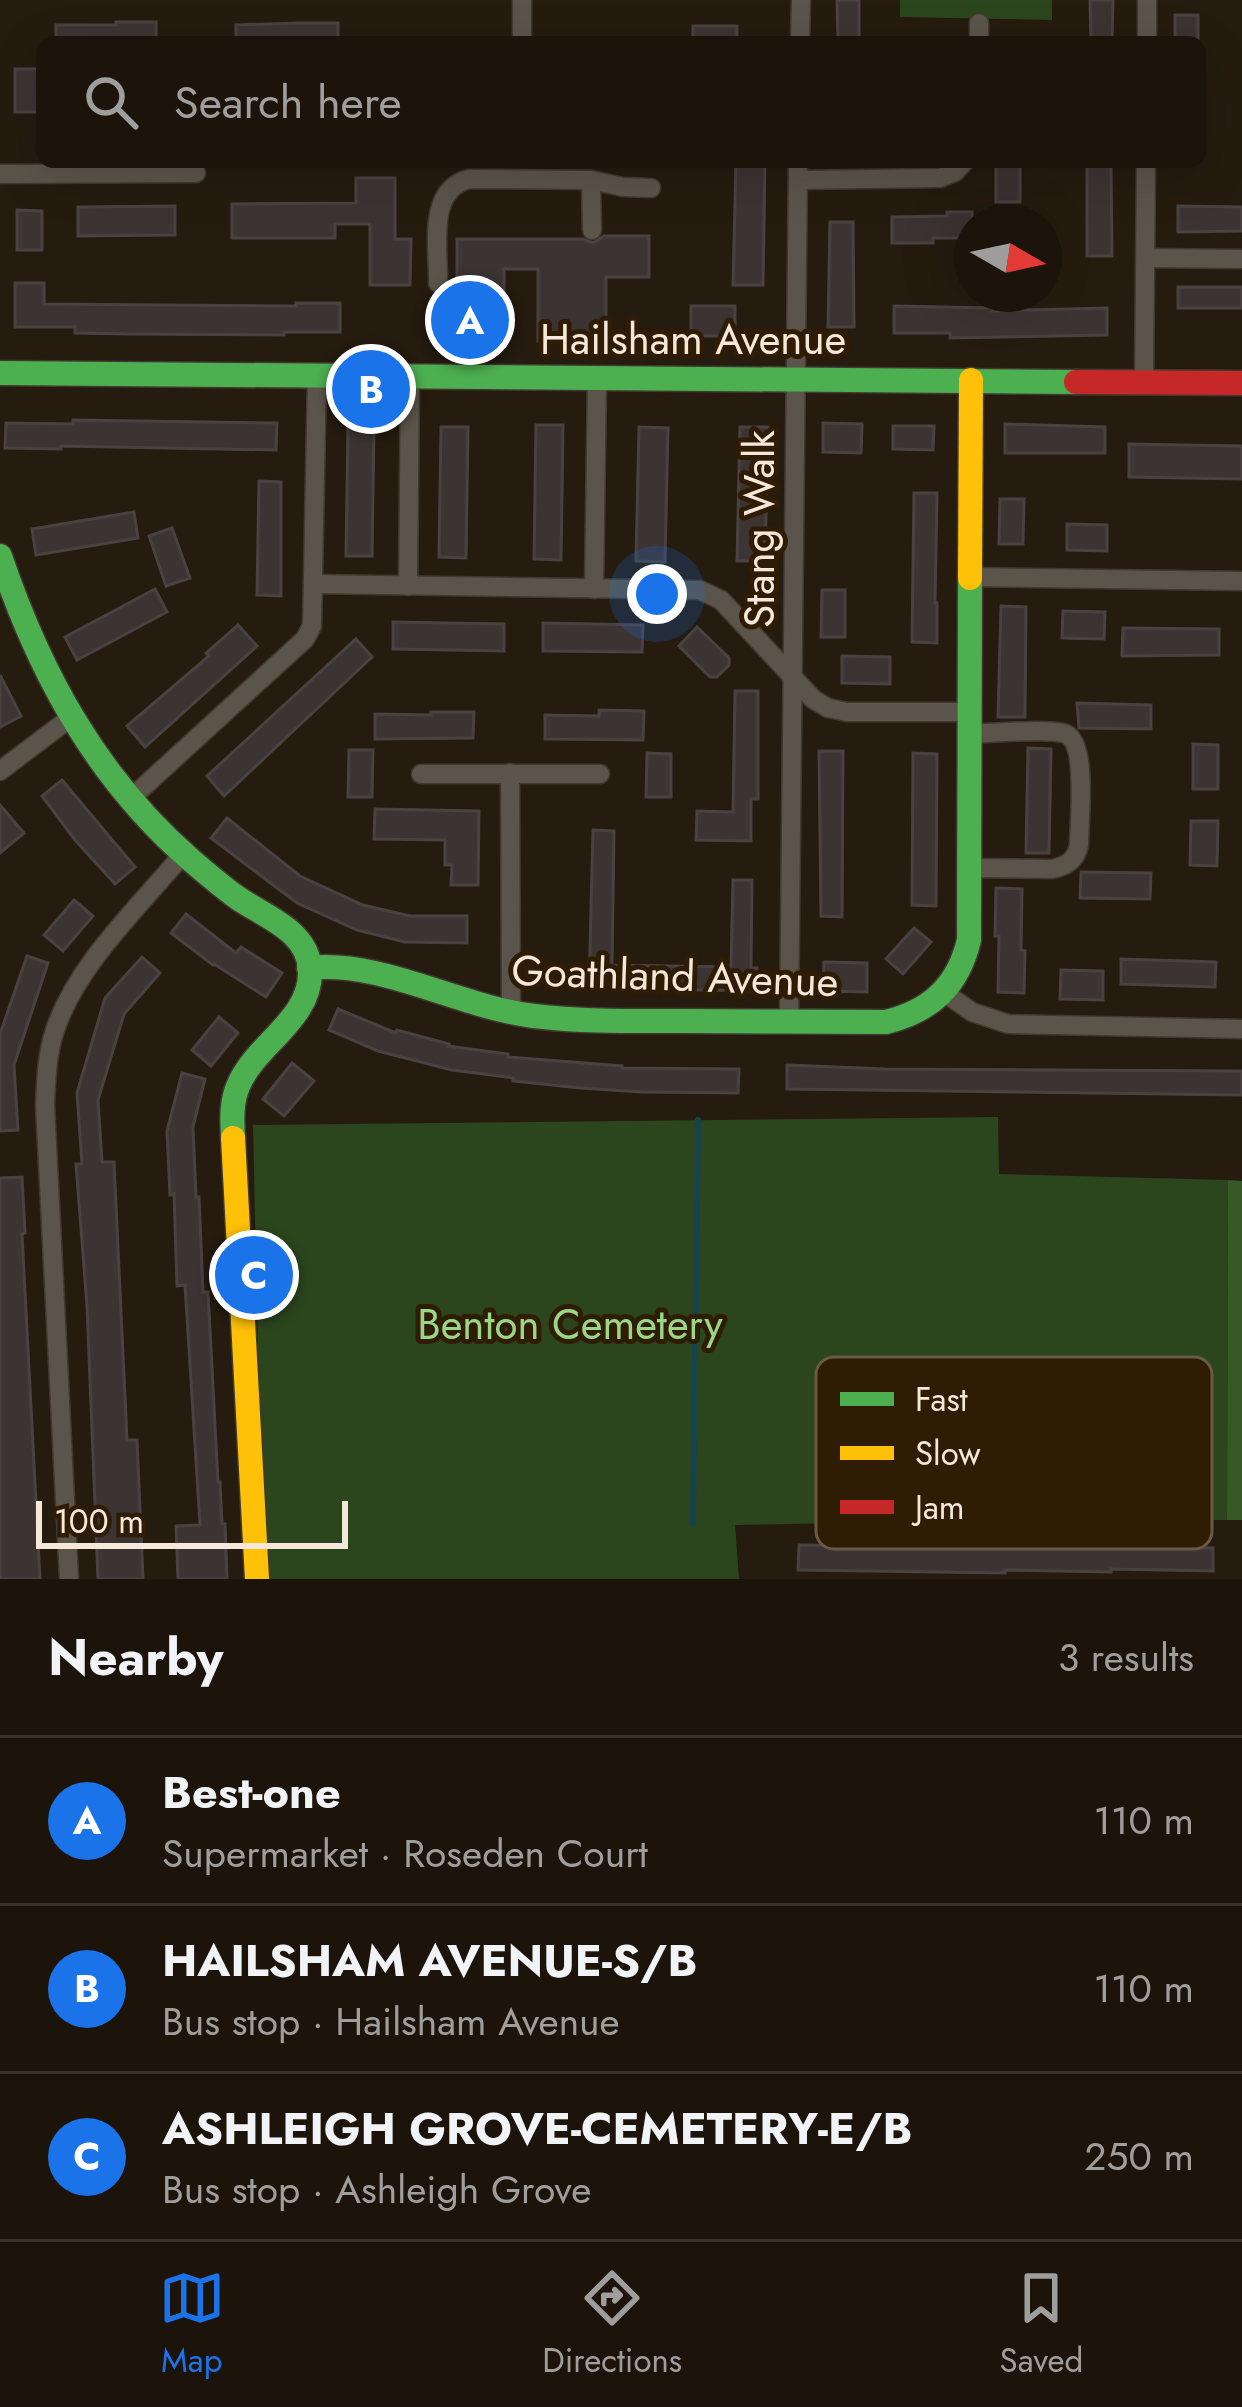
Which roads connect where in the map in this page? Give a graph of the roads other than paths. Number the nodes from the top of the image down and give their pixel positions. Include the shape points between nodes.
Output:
1 (522, 0) edge
2 (801, 0) edge
3 (1147, 0) edge
4 (522, 36) edge
5 (800, 36) edge
6 (1147, 36) edge
7 (958, 168) edge
8 (1146, 168) edge
9 (521, 170) edge
10 (798, 171) edge
11 (196, 173) dead end
12 (0, 174) edge
13 (591, 180) junction
14 (651, 188) dead end
15 (592, 230) dead end
16 (1146, 258) junction
17 (1242, 259) edge
18 (438, 283) dead end
19 (0, 373) edge
20 (317, 374) junction
21 (410, 376) junction
22 (597, 378) junction
23 (796, 379) junction
24 (971, 380) junction
25 (1144, 381) junction
26 (1242, 383) edge
27 (1, 564) edge
28 (971, 578) junction
29 (1242, 580) edge
30 (314, 584) junction
31 (408, 586) junction
32 (594, 590) junction
33 (794, 679) junction
34 (70, 718) junction
35 (969, 723) junction
36 (0, 771) edge
37 (510, 773) junction
38 (421, 774) dead end
39 (600, 774) dead end
40 (130, 800) junction
41 (183, 854) junction
42 (969, 868) junction
43 (309, 968) junction
44 (945, 993) junction
45 (511, 1012) junction
46 (789, 1022) junction
47 (1242, 1028) edge
48 (69, 1579) edge
49 (257, 1579) edge

1 - 4 street
2 - 5 street
3 - 6 street
7 - 10 street via 930,179
8 - 16 street
9 - 13 street
9 - 18 street via 450,187 440,205
10 - 23 street, Stang Walk
11 - 12 street
13 - 14 street
13 - 15 street
16 - 17 street
16 - 25 street
19 - 20 street, Hailsham Avenue
20 - 21 street, Hailsham Avenue
20 - 30 street
21 - 22 street, Hailsham Avenue
21 - 31 street
22 - 23 street, Hailsham Avenue
22 - 32 street
23 - 24 street, Hailsham Avenue
23 - 33 street, Stang Walk
24 - 25 street, Hailsham Avenue
24 - 28 street
25 - 26 street, Hailsham Avenue
27 - 34 street
28 - 29 street
28 - 35 street
30 - 31 street
30 - 40 street via 304,639
31 - 32 street
32 - 33 street via 715,595
33 - 35 street via 837,711
33 - 46 street, Stang Walk
34 - 36 street
34 - 40 street
35 - 42 street
35 - 42 street via 1063,733 1080,758 1075,857 1052,868
37 - 38 street
37 - 39 street
37 - 45 street
40 - 41 street
41 - 43 street via 290,933
41 - 48 street via 78,982 49,1056
42 - 44 street via 969,940
43 - 45 street, Goathland Avenue via 358,968
43 - 49 street via 304,998 243,1076 232,1113
44 - 46 street, Goathland Avenue via 900,1019
44 - 47 street via 1008,1024
45 - 46 street, Goathland Avenue

